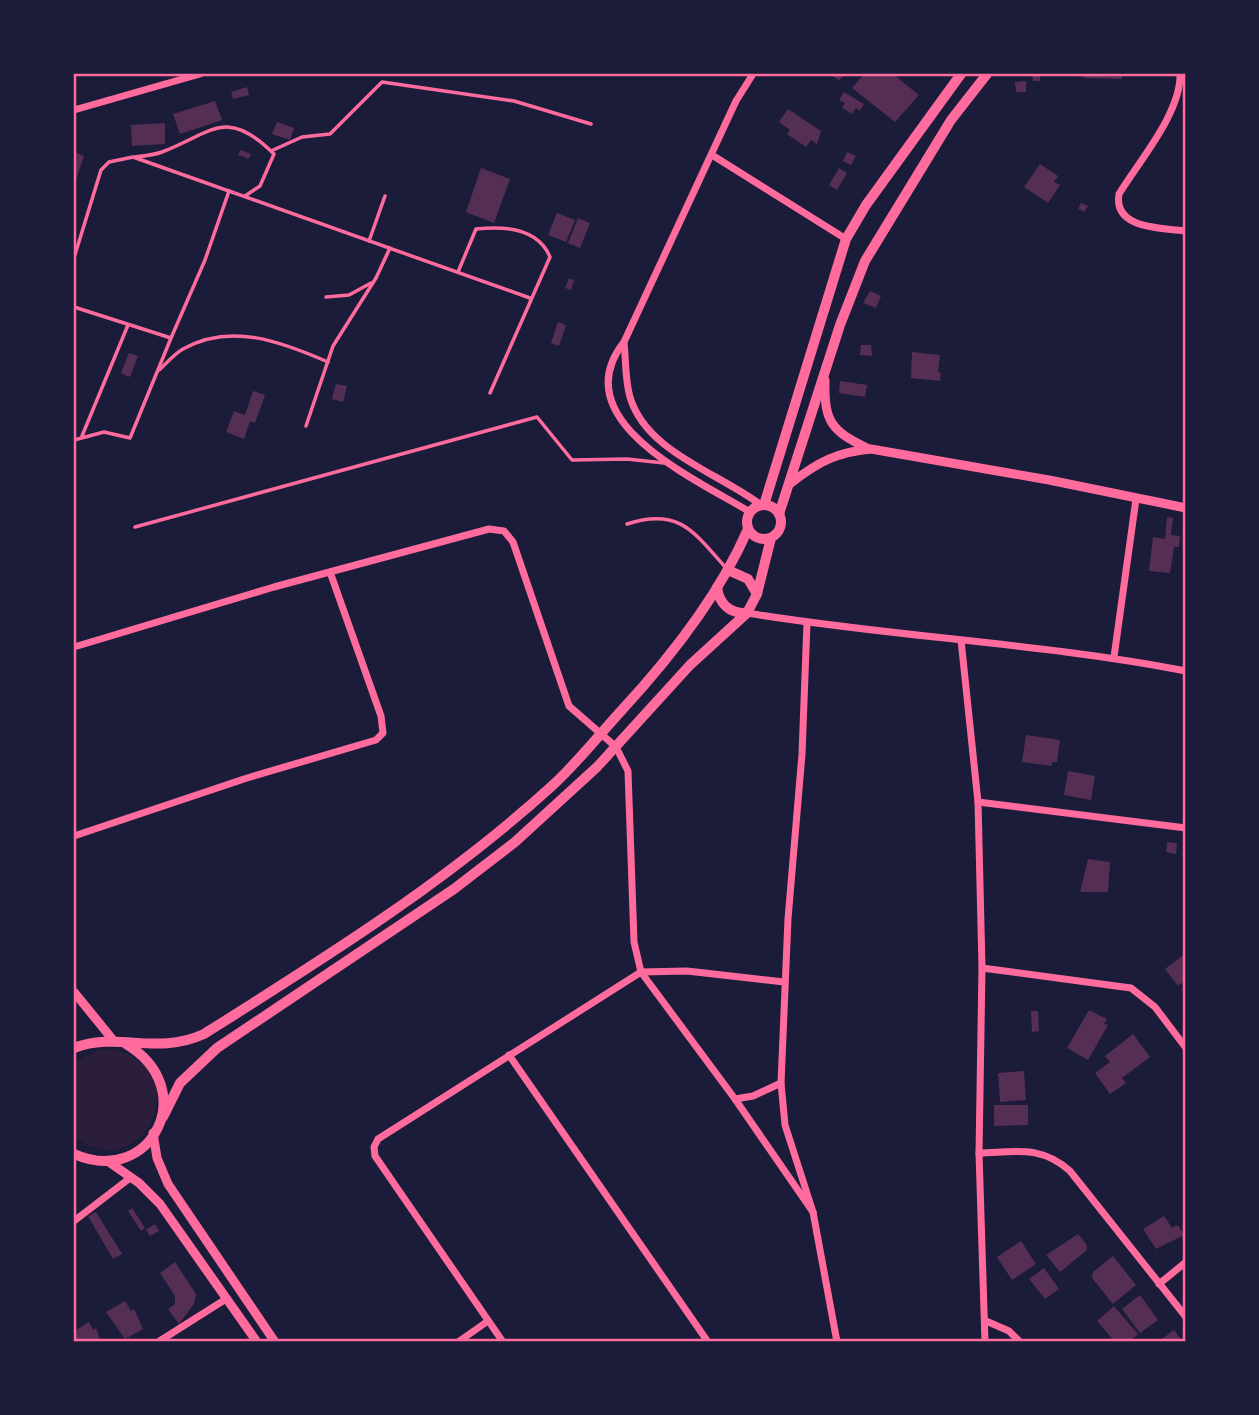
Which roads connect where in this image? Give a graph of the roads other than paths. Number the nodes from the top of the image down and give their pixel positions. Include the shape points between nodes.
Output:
1 (200, 74) edge
2 (753, 74) edge
3 (961, 74) edge
4 (987, 74) edge
5 (1180, 74) edge
6 (74, 110) edge
7 (591, 124) dead end
8 (271, 151) junction
9 (712, 155) junction
10 (135, 158) junction
11 (229, 191) junction
12 (386, 196) dead end
13 (244, 197) junction
14 (1185, 231) edge
15 (846, 239) junction
16 (369, 241) junction
17 (390, 248) junction
18 (74, 258) edge
19 (458, 272) junction
20 (376, 278) junction
21 (326, 297) dead end
22 (530, 298) junction
23 (74, 307) edge
24 (128, 324) junction
25 (171, 338) junction
26 (624, 342) junction
27 (328, 362) junction
28 (157, 372) junction
29 (825, 376) junction
30 (490, 393) dead end
31 (306, 426) dead end
32 (82, 436) junction
33 (74, 440) edge
34 (871, 449) junction
35 (668, 463) junction
36 (791, 483) junction
37 (1136, 499) junction
38 (762, 505) junction
39 (1185, 508) edge
40 (750, 512) junction
41 (779, 514) junction
42 (627, 524) dead end
43 (135, 527) dead end
44 (748, 529) junction
45 (771, 538) junction
46 (728, 570) junction
47 (330, 572) junction
48 (717, 587) junction
49 (757, 594) junction
50 (747, 613) junction
51 (807, 623) junction
52 (961, 640) junction
53 (74, 647) edge
54 (1114, 657) junction
55 (1185, 671) edge
56 (600, 734) junction
57 (616, 747) junction
58 (978, 802) junction
59 (1185, 828) edge
60 (74, 836) edge
61 (982, 968) junction
62 (641, 972) junction
63 (784, 982) junction
64 (74, 992) edge
65 (118, 1042) junction
66 (74, 1048) edge
67 (1185, 1048) edge
68 (509, 1055) junction
69 (781, 1083) junction
70 (735, 1099) junction
71 (163, 1117) junction
72 (153, 1133) junction
73 (979, 1153) junction
74 (74, 1154) edge
75 (74, 1160) edge
76 (88, 1160) junction
77 (109, 1162) junction
78 (130, 1178) junction
79 (813, 1212) junction
80 (74, 1221) edge
81 (1185, 1262) edge
82 (1159, 1284) junction
83 (226, 1299) junction
84 (1185, 1318) edge
85 (488, 1321) junction
86 (986, 1321) junction
87 (158, 1342) edge
88 (257, 1342) edge
89 (275, 1342) edge
90 (458, 1342) edge
91 (503, 1342) edge
92 (708, 1342) edge
93 (838, 1342) edge
94 (985, 1342) edge
95 (1020, 1342) edge

1 - 6 street
2 - 9 street
3 - 15 main road
4 - 29 main road via 951,120 871,250
5 - 14 street via 1178,95 1169,115 1119,194 1118,204 1133,223
7 - 8 lane via 514,101 382,82 330,134 302,137
8 - 10 lane via 258,138 226,125 162,152
8 - 13 lane via 274,154 260,186
9 - 15 street
9 - 26 street
10 - 11 lane
10 - 18 lane via 120,157 102,170
11 - 13 lane
11 - 25 lane
12 - 16 lane
13 - 16 lane
15 - 38 main road
16 - 17 lane
17 - 19 lane
17 - 20 lane
19 - 22 lane
19 - 22 lane via 476,229 508,228 535,237 550,257
20 - 21 lane via 349,295
20 - 27 lane via 333,346
22 - 30 lane
23 - 24 lane
24 - 25 lane
24 - 32 lane
25 - 28 lane
26 - 35 street via 609,364 614,402 637,441
26 - 38 street via 628,386 642,422 661,441
27 - 28 lane via 275,340 247,335 212,339 183,349
27 - 31 lane
28 - 32 lane via 130,438 104,432
29 - 34 street via 825,410 830,422 845,438
29 - 36 main road
32 - 33 lane
34 - 36 street via 827,457
34 - 37 street
35 - 40 street
35 - 43 lane via 572,460 537,417
36 - 41 main road
37 - 39 street
37 - 54 street
38 - 40 main road
38 - 41 main road
40 - 44 main road
41 - 45 main road via 781,525
42 - 46 lane via 649,517 670,518 694,532
44 - 45 main road via 756,537
44 - 46 main road
45 - 49 main road
46 - 48 main road
46 - 49 main road via 748,579
47 - 53 street
47 - 56 street via 489,529 504,531 513,541 569,706
47 - 60 street via 383,733 376,740
48 - 50 main road via 726,607
48 - 56 main road via 670,655
49 - 50 main road
50 - 51 street
50 - 57 main road via 690,665
51 - 52 street
51 - 63 street
52 - 54 street
52 - 58 street
54 - 55 street
56 - 57 street
56 - 65 main road via 555,782 449,872 257,1000 191,1040 159,1046
57 - 62 street via 630,781 634,942
57 - 71 main road via 523,834 470,876 217,1048 180,1083
58 - 59 street
58 - 61 street
61 - 67 street via 1131,988 1155,1007
61 - 73 street
62 - 63 street via 687,971
62 - 68 street
62 - 70 street
63 - 69 street
64 - 65 street
65 - 66 main road
65 - 71 main road via 144,1055 158,1073 164,1094
68 - 85 street via 378,1139 374,1147
68 - 92 street
69 - 70 street
69 - 79 street via 785,1125
70 - 79 street
71 - 72 main road
72 - 77 main road via 145,1146 129,1157
72 - 89 street via 168,1184
73 - 82 street via 1040,1152 1054,1157
73 - 86 street
74 - 76 main road
75 - 76 main road
76 - 77 main road
77 - 78 street
78 - 80 street
78 - 83 street via 160,1204
79 - 93 street
81 - 82 street
82 - 84 street
83 - 87 street
83 - 88 street
85 - 90 street
85 - 91 street
86 - 94 street
86 - 95 street via 1009,1331

